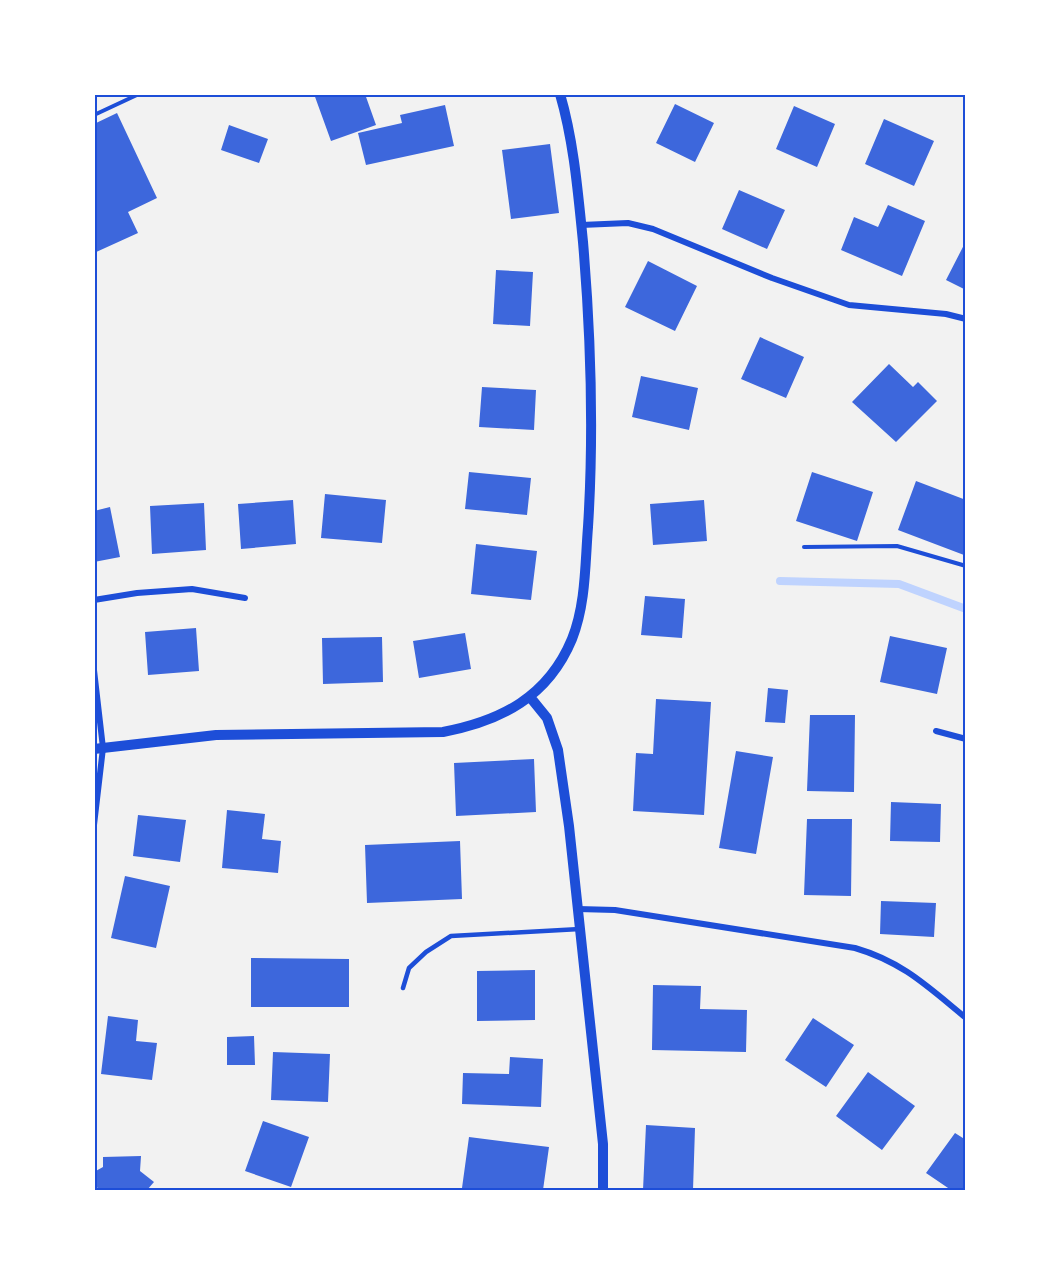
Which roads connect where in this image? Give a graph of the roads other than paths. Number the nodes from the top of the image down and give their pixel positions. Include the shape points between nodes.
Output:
1 (560, 94) edge
2 (581, 225) junction
3 (966, 319) edge
4 (245, 598) dead end
5 (94, 600) edge
6 (94, 670) edge
7 (530, 697) junction
8 (936, 730) dead end
9 (966, 738) edge
10 (99, 748) edge
11 (94, 825) edge
12 (578, 909) junction
13 (580, 929) junction
14 (403, 988) dead end
15 (966, 1018) edge
16 (603, 1191) edge

1 - 2 street
2 - 3 street via 628,223 653,229 849,305
2 - 7 street via 592,429 585,578 572,639
4 - 5 street via 192,589 137,592
6 - 10 street
7 - 10 street via 508,713 443,732 216,735
7 - 12 street via 547,718 558,750
8 - 9 street
10 - 11 street
12 - 13 street
12 - 15 street via 615,910 882,956 908,971
13 - 14 lane via 451,936 409,968
13 - 16 street via 603,1144

